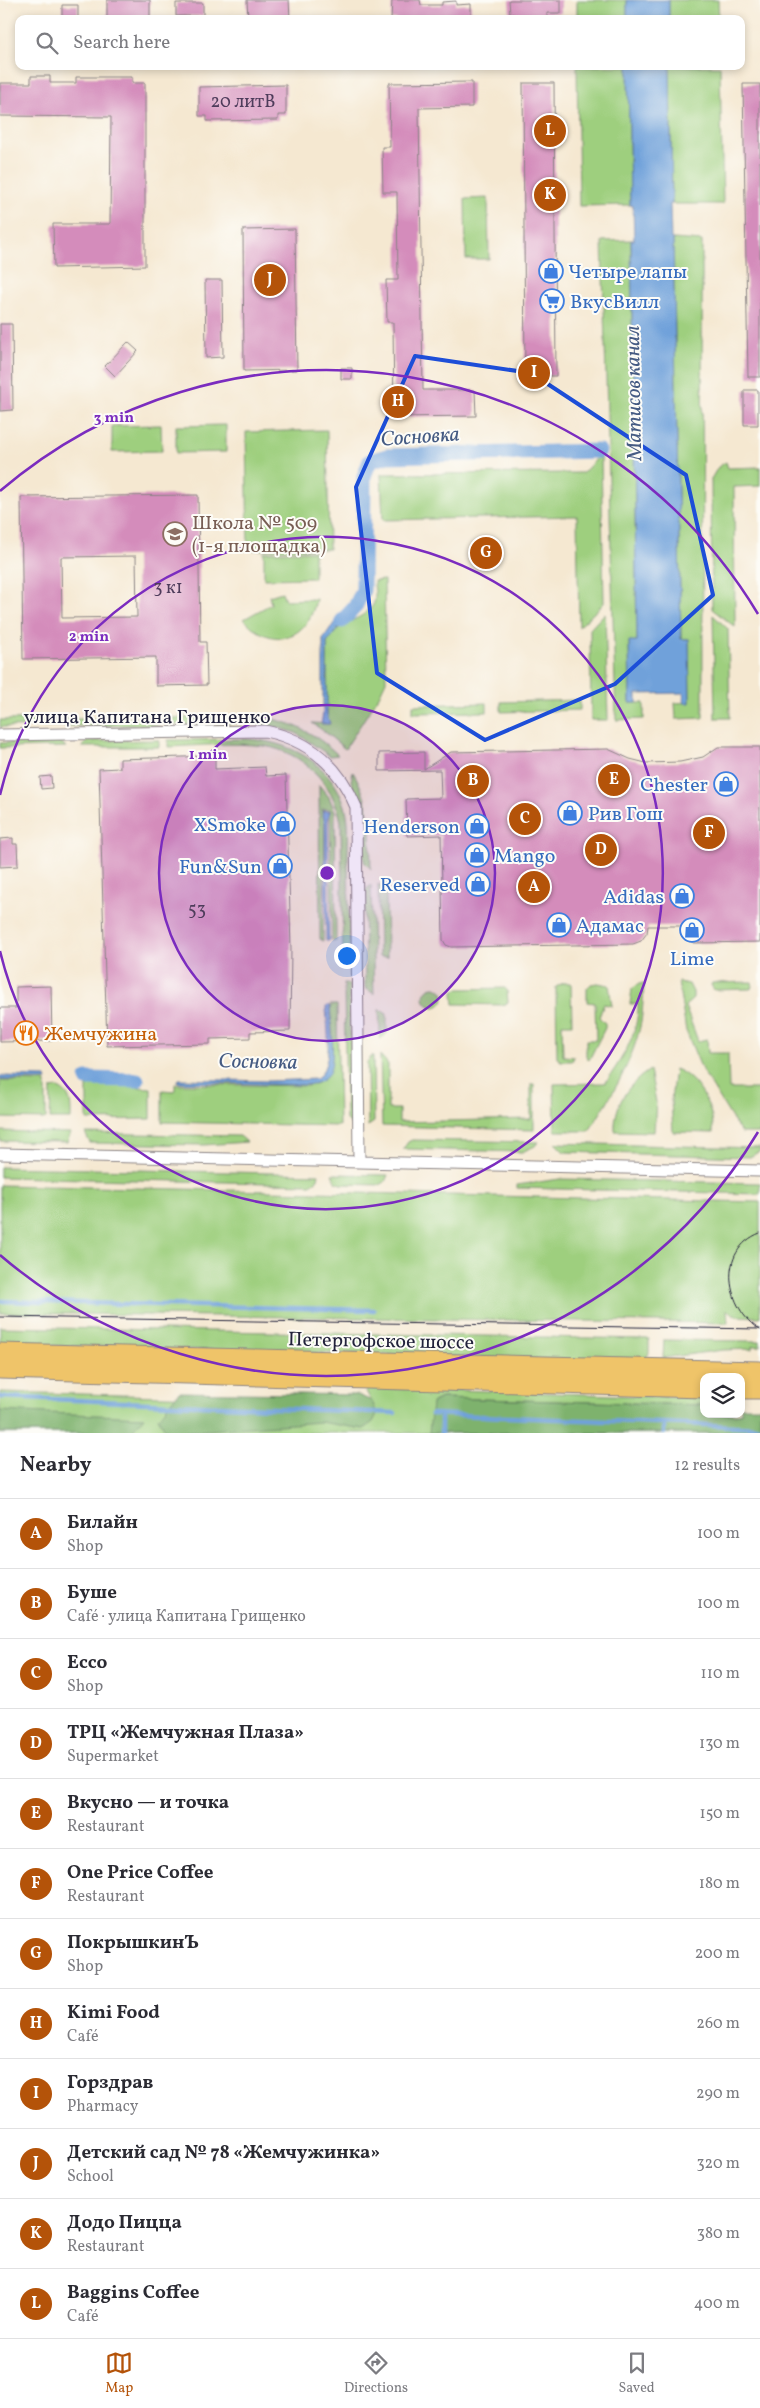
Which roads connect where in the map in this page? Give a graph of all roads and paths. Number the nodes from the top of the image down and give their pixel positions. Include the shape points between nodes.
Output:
1 (0, 735) edge
2 (0, 1154) edge
3 (359, 1162) junction
4 (760, 1171) edge
5 (0, 1353) edge
6 (0, 1369) edge
7 (760, 1371) edge
8 (700, 1388) edge
9 (745, 1389) edge
10 (760, 1389) edge

1 - 3 street, улица Капитана Грищенко via 266,731 299,742 336,770 356,808
2 - 3 street
3 - 4 street
5 - 7 main road, Петергофское шоссе
6 - 8 main road, Петергофское шоссе
9 - 10 main road

